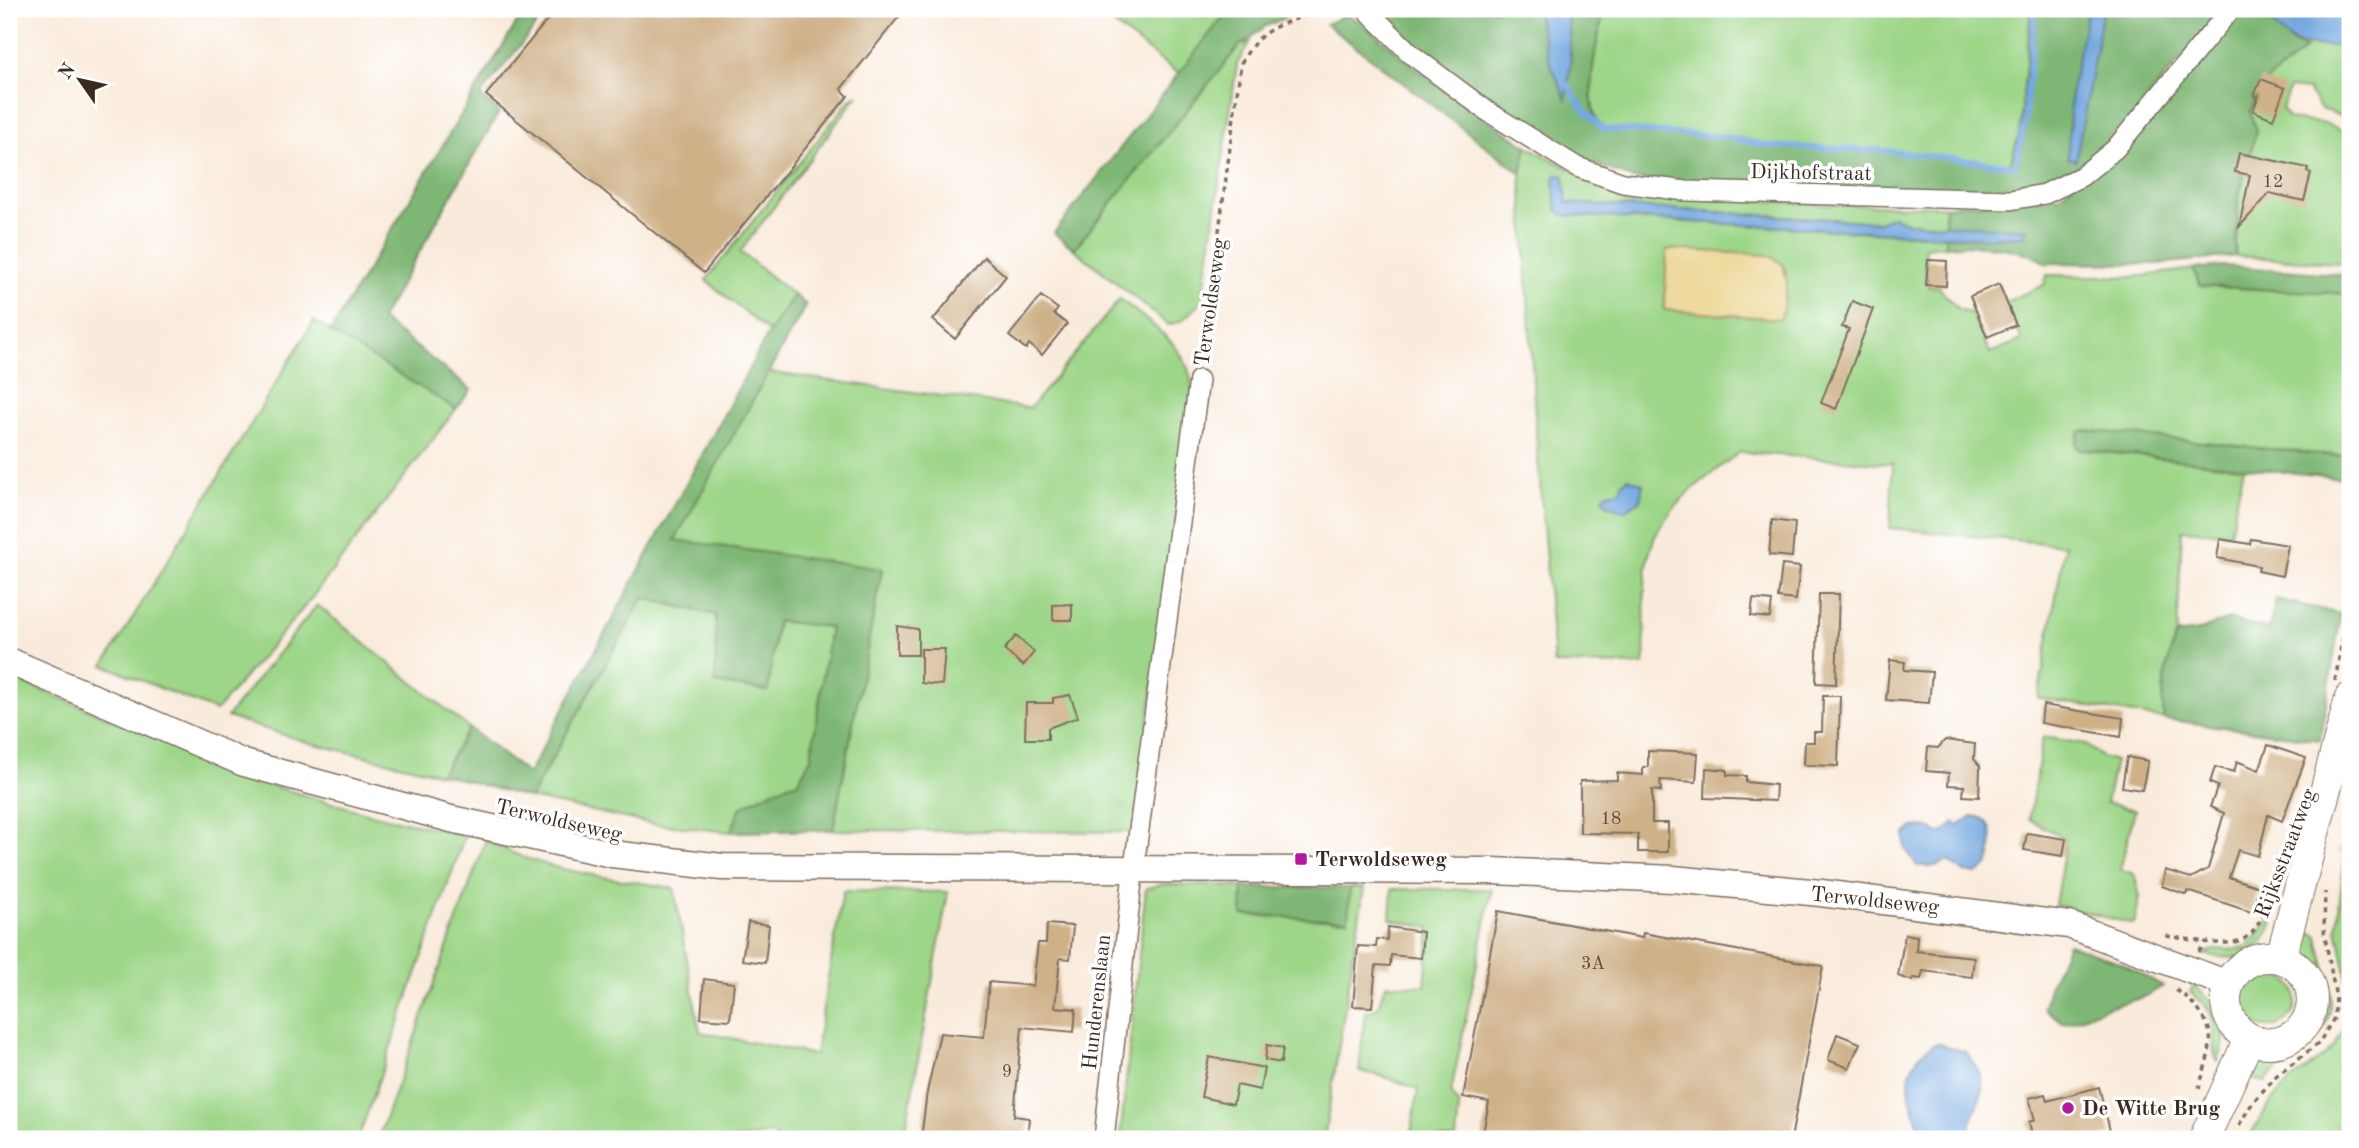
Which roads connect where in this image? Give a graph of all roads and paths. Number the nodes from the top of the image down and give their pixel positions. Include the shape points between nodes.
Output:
1 (1320, 9) edge
2 (1366, 9) edge
3 (2231, 9) edge
4 (1199, 380) joint
5 (2350, 596) edge
6 (9, 662) edge
7 (2342, 691) edge
8 (1134, 869) junction
9 (2276, 878) dead end
10 (2324, 931) dead end
11 (2280, 957) junction
12 (2192, 969) junction
13 (2228, 984) junction
14 (2175, 989) dead end
15 (2185, 996) junction
16 (2249, 1039) junction
17 (2208, 1056) dead end
18 (2238, 1128) dead end
19 (1104, 1139) edge
20 (2204, 1139) edge

1 - 4 path, Terwoldseweg via 1270,27 1250,46 1241,63
2 - 3 street, Dijkhofstraat via 1412,55 1487,111 1577,167 1623,183 1686,191 2010,200 2045,194 2082,176 2115,149
4 - 8 street, Terwoldseweg
5 - 7 path
6 - 8 main road, Terwoldseweg via 244,763 451,819 611,855 722,867
7 - 11 main road, Rijksstraatweg
8 - 12 main road, Terwoldseweg via 1570,873 1755,886 2069,925
8 - 19 street, Hunderenslaan
9 - 12 path, Rijksstraatweg via 2250,936 2238,943 2204,943
10 - 18 path via 2336,998 2334,1018 2319,1043 2253,1101
11 - 13 main road via 2253,959 2238,968
11 - 16 main road via 2304,974 2312,991 2311,1011 2302,1028 2287,1040
12 - 13 main road, Terwoldseweg
12 - 15 path, Rijksstraatweg
13 - 16 main road via 2228,1015
14 - 15 path
15 - 17 path via 2209,1023
16 - 20 main road

